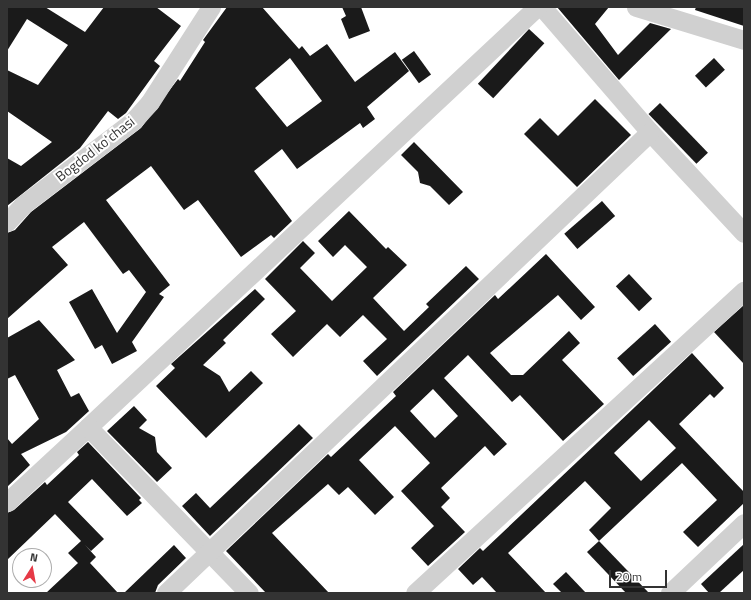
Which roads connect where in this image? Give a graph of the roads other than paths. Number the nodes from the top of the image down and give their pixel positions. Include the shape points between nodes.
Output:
1 (211, 7) edge
2 (537, 7) edge
3 (542, 7) edge
4 (636, 7) edge
5 (744, 40) edge
6 (650, 132) junction
7 (7, 222) edge
8 (744, 233) edge
9 (744, 290) edge
10 (88, 427) junction
11 (7, 502) edge
12 (744, 523) edge
13 (209, 552) junction
14 (166, 593) edge
15 (249, 593) edge
16 (415, 593) edge
17 (670, 593) edge

1 - 7 street, Bogdod koʻchasi via 150,102 133,122 24,204
2 - 10 street
3 - 6 street
4 - 5 street
6 - 8 street
6 - 13 street
9 - 16 street
10 - 11 street
10 - 13 street
12 - 17 street
13 - 14 street
13 - 15 street

